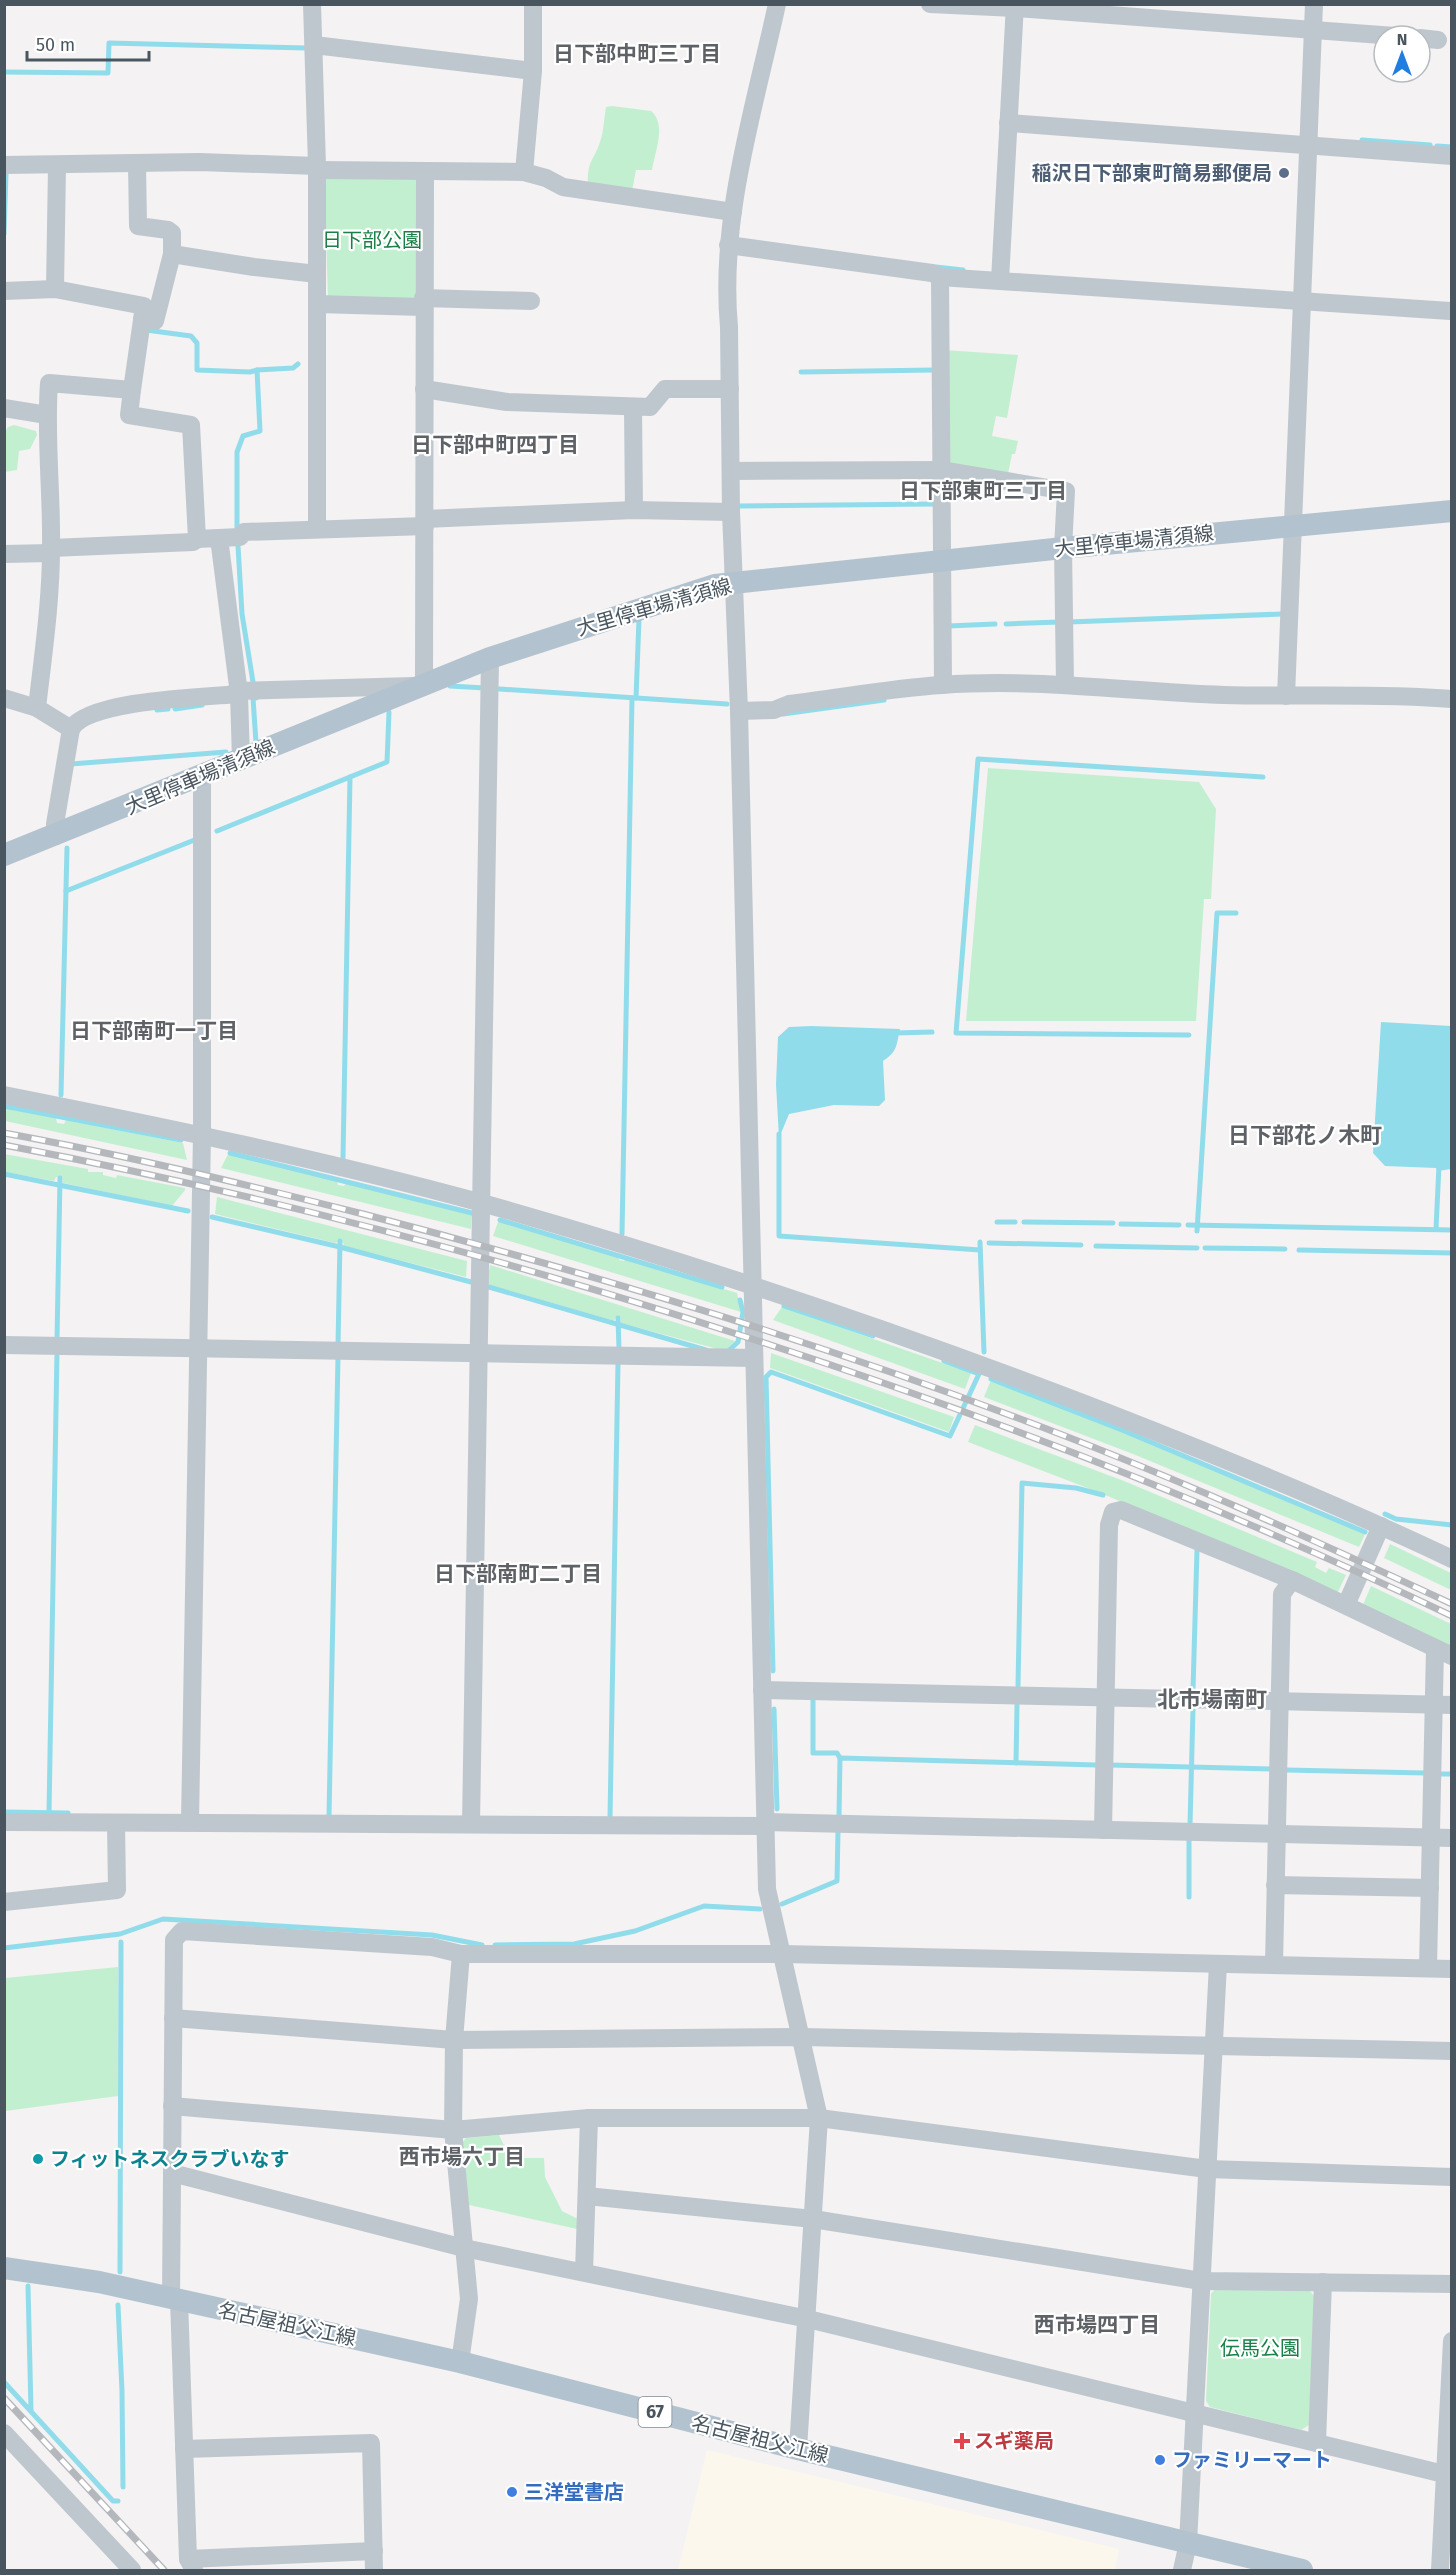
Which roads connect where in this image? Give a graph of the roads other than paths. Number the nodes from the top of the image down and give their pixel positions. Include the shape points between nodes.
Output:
1 (312, 4) edge
2 (533, 4) edge
3 (777, 4) edge
4 (930, 4) edge
5 (1314, 4) edge
6 (1015, 6) edge
7 (1313, 29) junction
8 (1372, 34) edge
9 (314, 45) junction
10 (533, 71) junction
11 (1008, 123) junction
12 (1308, 145) junction
13 (1452, 156) edge
14 (137, 164) junction
15 (4, 165) edge
16 (57, 166) junction
17 (317, 168) junction
18 (425, 171) junction
19 (524, 172) junction
20 (733, 212) junction
21 (728, 245) junction
22 (172, 254) junction
23 (317, 274) junction
24 (940, 277) junction
25 (1000, 280) junction
26 (55, 289) junction
27 (4, 291) edge
28 (531, 301) dead end
29 (1302, 301) junction
30 (423, 302) junction
31 (317, 304) junction
32 (1450, 310) edge
33 (142, 319) junction
34 (424, 389) junction
35 (730, 389) junction
36 (132, 390) junction
37 (633, 407) junction
38 (4, 408) edge
39 (47, 415) junction
40 (731, 471) junction
41 (942, 471) junction
42 (634, 510) junction
43 (731, 512) junction
44 (1452, 512) edge
45 (425, 523) junction
46 (1293, 526) junction
47 (317, 528) junction
48 (219, 538) junction
49 (197, 539) junction
50 (1063, 548) junction
51 (51, 550) junction
52 (4, 554) edge
53 (942, 561) junction
54 (735, 582) junction
55 (490, 658) junction
56 (1065, 684) junction
57 (421, 685) junction
58 (943, 685) junction
59 (239, 693) junction
60 (1286, 696) junction
61 (4, 698) edge
62 (1452, 699) edge
63 (37, 708) junction
64 (738, 711) junction
65 (71, 729) junction
66 (241, 760) junction
67 (202, 776) junction
68 (56, 836) junction
69 (4, 855) edge
70 (4, 1095) edge
71 (202, 1134) junction
72 (481, 1203) junction
73 (751, 1284) junction
74 (4, 1345) edge
75 (198, 1348) junction
76 (479, 1352) junction
77 (754, 1358) junction
78 (1382, 1526) junction
79 (1452, 1559) edge
80 (1292, 1580) junction
81 (1346, 1605) junction
82 (1443, 1652) edge
83 (762, 1690) junction
84 (1106, 1698) junction
85 (1279, 1702) junction
86 (1443, 1705) edge
87 (4, 1822) edge
88 (190, 1822) junction
89 (116, 1823) junction
90 (471, 1824) junction
91 (765, 1824) junction
92 (1103, 1830) junction
93 (1276, 1834) junction
94 (1431, 1838) junction
95 (1452, 1838) edge
96 (1275, 1885) junction
97 (1430, 1888) junction
98 (4, 1902) edge
99 (461, 1954) junction
100 (783, 1954) junction
101 (1218, 1964) junction
102 (1274, 1965) junction
103 (1428, 1968) junction
104 (1452, 1969) edge
105 (173, 2018) junction
106 (802, 2037) junction
107 (454, 2040) junction
108 (1214, 2046) junction
109 (1452, 2051) edge
110 (172, 2106) junction
111 (589, 2118) junction
112 (819, 2118) junction
113 (453, 2130) junction
114 (1207, 2169) junction
115 (172, 2173) junction
116 (1452, 2177) edge
117 (587, 2196) junction
118 (813, 2219) junction
119 (464, 2248) junction
120 (4, 2268) edge
121 (584, 2272) junction
122 (1201, 2281) junction
123 (1323, 2282) junction
124 (1452, 2284) edge
125 (175, 2299) junction
126 (808, 2319) junction
127 (1452, 2341) edge
128 (460, 2362) junction
129 (1451, 2381) edge
130 (1194, 2413) junction
131 (4, 2433) edge
132 (1317, 2443) junction
133 (184, 2449) junction
134 (798, 2449) junction
135 (1448, 2475) edge
136 (1188, 2543) junction
137 (374, 2552) junction
138 (191, 2565) edge
139 (132, 2571) edge
140 (374, 2571) edge
141 (1182, 2571) edge
142 (1302, 2571) edge
143 (1440, 2571) edge

1 - 9 street
2 - 10 street
3 - 20 street
4 - 6 street
5 - 7 street
6 - 7 street
6 - 11 street
7 - 8 street
7 - 12 street
9 - 10 street
9 - 17 street
10 - 19 street
11 - 12 street
11 - 25 street
12 - 13 street
12 - 29 street
14 - 16 street
14 - 17 street via 199,162
14 - 22 street via 138,226 172,233
15 - 16 street
16 - 26 street
17 - 18 street
17 - 23 street
18 - 19 street
18 - 30 street
19 - 20 street via 563,187
20 - 21 street
21 - 24 street
21 - 35 street
22 - 23 street
22 - 33 street via 155,321
23 - 31 street
24 - 25 street
24 - 41 street
25 - 29 street
26 - 27 street
26 - 33 street via 144,306
28 - 30 street
29 - 32 street
29 - 46 street
30 - 31 street
30 - 34 street
31 - 47 street
33 - 36 street
34 - 37 street via 507,402
34 - 45 street
35 - 37 street via 665,389 650,407
35 - 40 street
36 - 39 street via 49,384
36 - 49 street via 129,415 191,425
37 - 42 street
38 - 39 street
39 - 51 street
40 - 41 street
40 - 43 street
41 - 50 street via 1066,491
41 - 53 street
42 - 43 street
42 - 45 street
43 - 54 street
44 - 46 main road, 大里停車場清須線
45 - 47 street
45 - 57 street
46 - 50 main road, 大里停車場清須線
46 - 60 street
47 - 48 street via 244,532 240,537
48 - 49 street
48 - 59 street
49 - 51 street
50 - 53 main road, 大里停車場清須線
50 - 56 street
51 - 52 street
51 - 63 street via 49,612
53 - 54 main road, 大里停車場清須線
53 - 58 street
54 - 55 main road, 大里停車場清須線 via 659,602
54 - 64 street
55 - 57 main road, 大里停車場清須線
55 - 72 street
56 - 58 street
56 - 60 street
57 - 59 street
57 - 66 main road, 大里停車場清須線
58 - 64 street via 789,704 774,710
59 - 65 street via 108,709 89,714
59 - 66 street
60 - 62 street via 1388,694
61 - 63 street
63 - 65 street
64 - 73 street
65 - 68 street
66 - 67 main road, 大里停車場清須線
67 - 68 main road, 大里停車場清須線
67 - 71 street
68 - 69 main road, 大里停車場清須線
70 - 71 street
71 - 72 street
71 - 75 street
72 - 73 street
72 - 76 street
73 - 77 street
73 - 78 street via 1021,1379
74 - 75 street
75 - 76 street
75 - 88 street
76 - 77 street
76 - 90 street
77 - 83 street
78 - 79 street
78 - 81 street
80 - 81 street
80 - 84 street via 1122,1510 1113,1512 1109,1525
80 - 85 street via 1282,1594
81 - 82 street
82 - 86 street
83 - 84 street
83 - 91 street
84 - 85 street
84 - 92 street
85 - 86 street
85 - 93 street
86 - 94 street
87 - 89 street
88 - 89 street
88 - 90 street
89 - 98 street via 117,1890
90 - 91 street
91 - 92 street
91 - 100 street via 766,1889
92 - 93 street
93 - 94 street
93 - 96 street
94 - 95 street
94 - 97 street
96 - 97 street
96 - 102 street
97 - 103 street
99 - 100 street
99 - 105 street via 432,1947 182,1931 174,1940
99 - 107 street
100 - 101 street
100 - 106 street
101 - 102 street
101 - 108 street
102 - 103 street
103 - 104 street
105 - 107 street
105 - 110 street
106 - 107 street
106 - 108 street
106 - 112 street
107 - 113 street
108 - 109 street
108 - 114 street
110 - 113 street
110 - 115 street
111 - 112 street
111 - 113 street
111 - 117 street
112 - 114 street
112 - 118 street
113 - 119 street
114 - 116 street
114 - 122 street
115 - 119 street
115 - 125 street
117 - 118 street
117 - 121 street
118 - 122 street
118 - 126 street
119 - 121 street
119 - 128 street via 469,2299
120 - 125 main road, 名古屋祖父江線 / 67 via 99,2282
121 - 126 street
122 - 123 street
122 - 130 street
123 - 124 street
123 - 132 street
125 - 128 main road, 名古屋祖父江線 / 67
125 - 133 street
126 - 130 street
126 - 134 street
127 - 129 street
128 - 134 main road, 名古屋祖父江線 / 67
129 - 135 street
130 - 132 street
130 - 136 street
131 - 139 street
132 - 135 street
133 - 137 street via 371,2443
133 - 138 street
134 - 136 main road, 名古屋祖父江線 / 67
135 - 143 street
136 - 141 street
136 - 142 main road, 名古屋祖父江線 / 67
137 - 138 street
137 - 140 street

